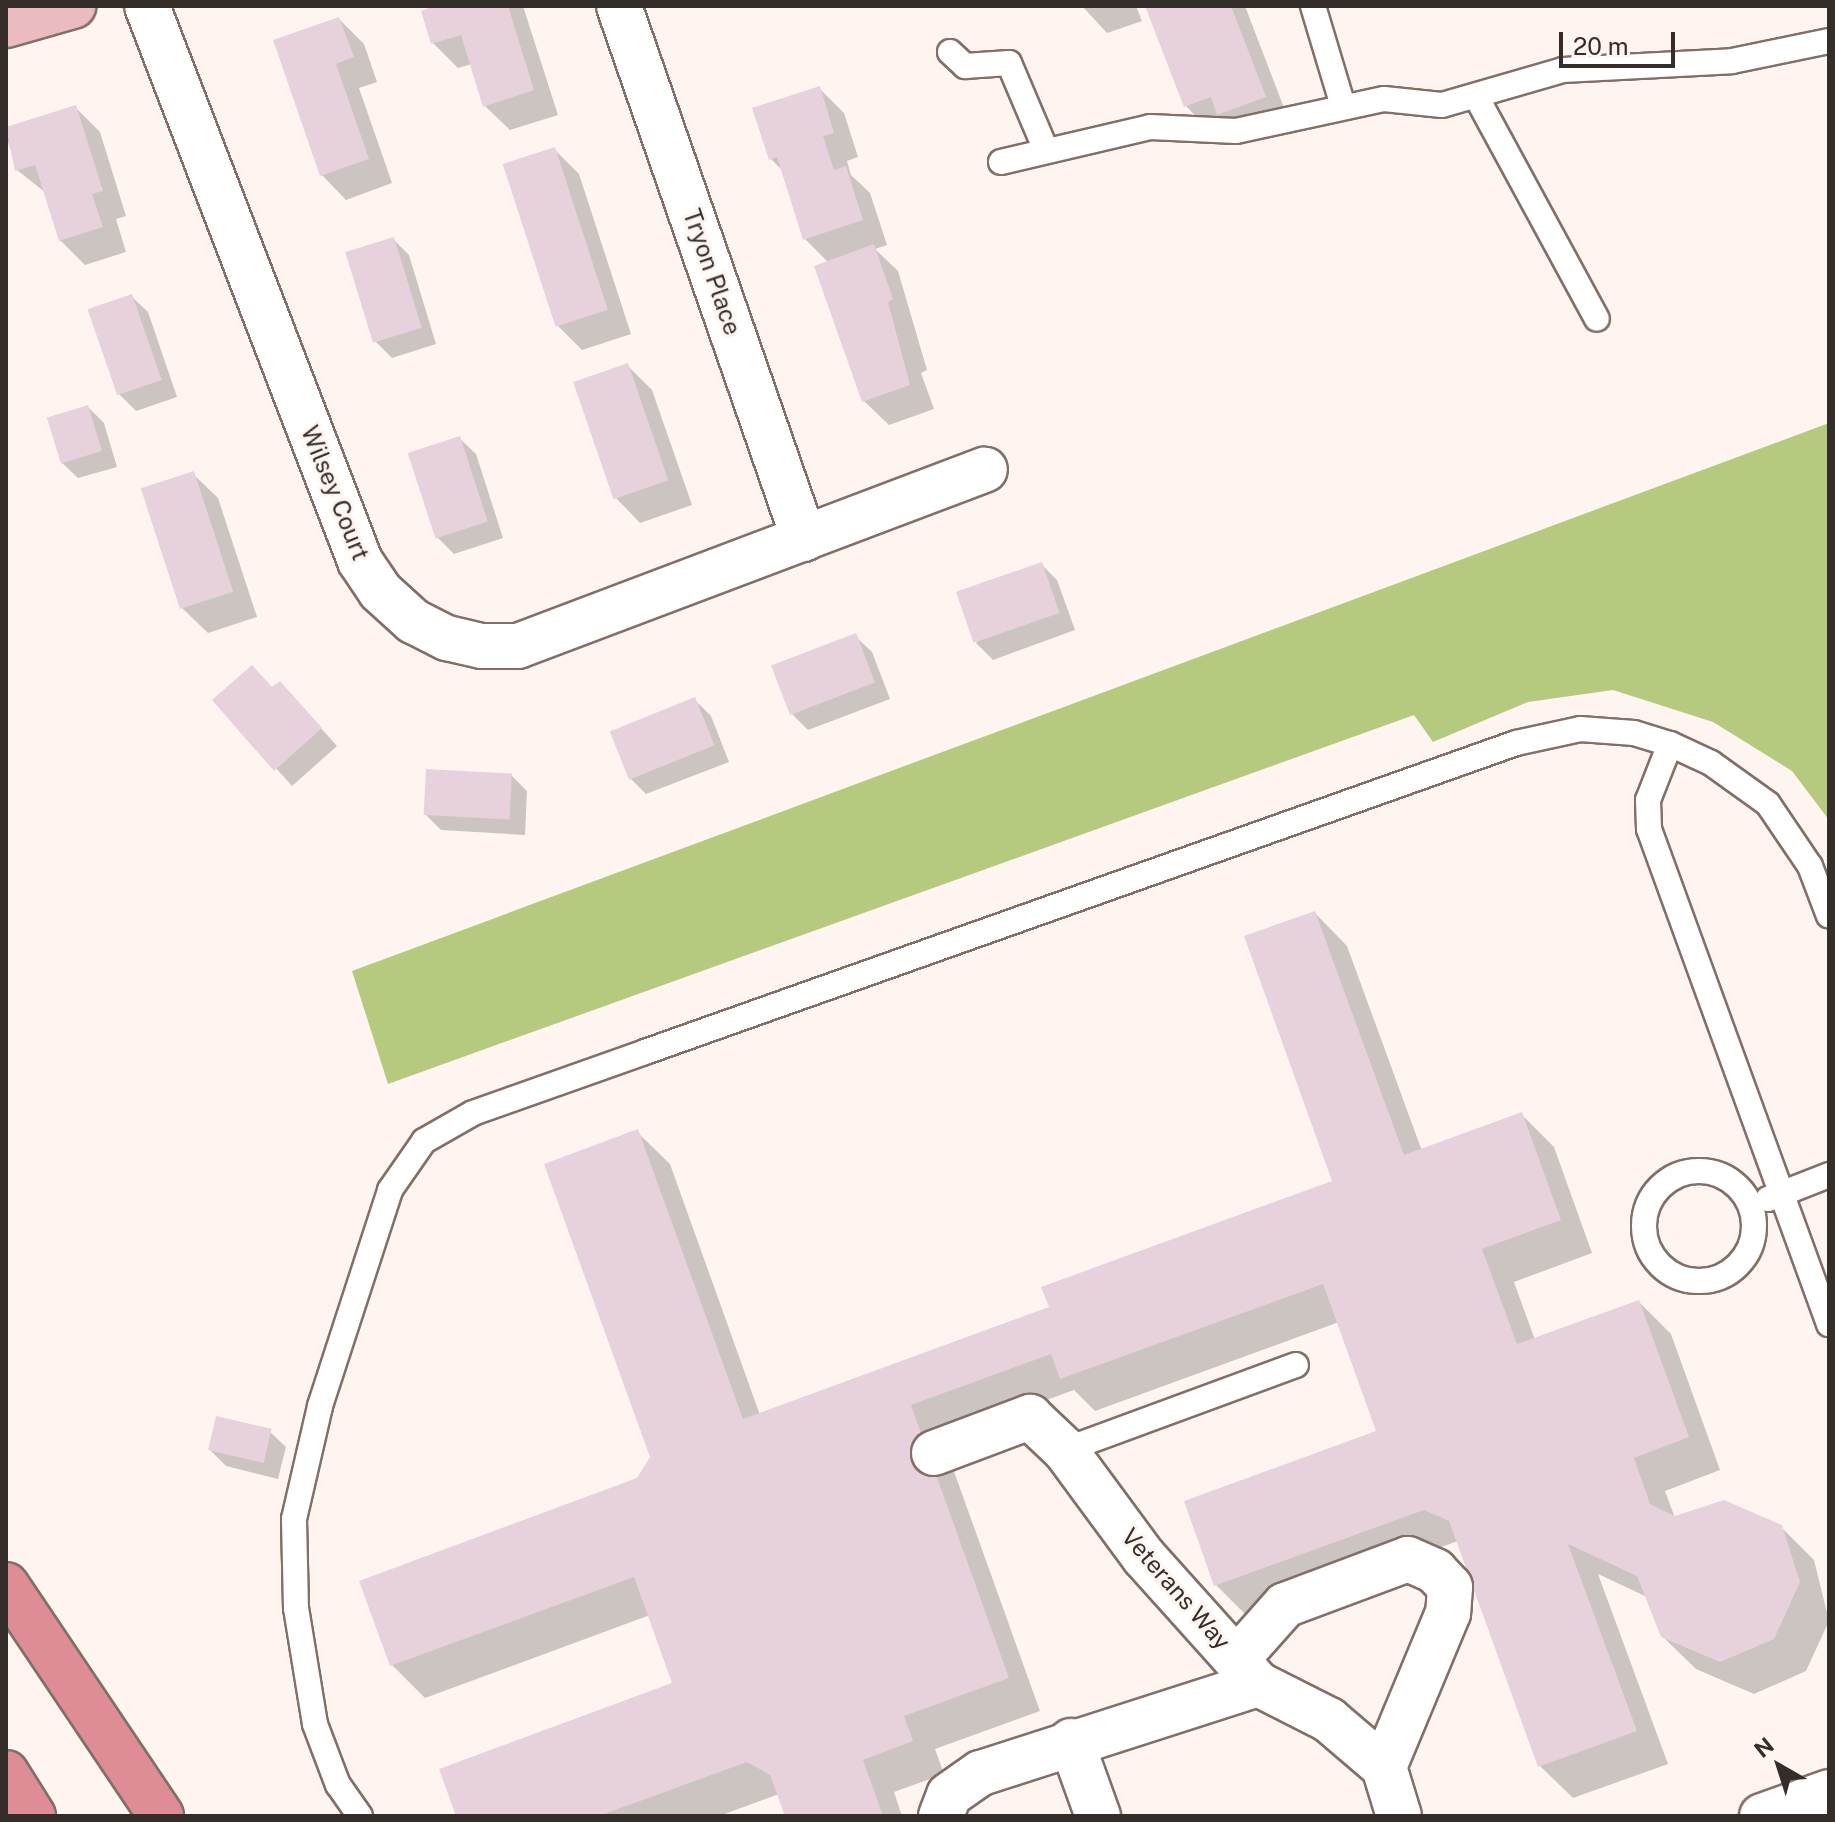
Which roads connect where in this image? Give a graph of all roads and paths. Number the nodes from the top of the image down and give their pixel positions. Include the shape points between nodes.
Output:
1 (73, 6) edge
2 (147, 6) edge
3 (619, 6) edge
4 (1313, 6) edge
5 (6, 25) edge
6 (1829, 41) edge
7 (950, 52) dead end
8 (1477, 98) junction
9 (1343, 106) junction
10 (1046, 150) junction
11 (1001, 162) dead end
12 (1597, 319) dead end
13 (985, 470) dead end
14 (804, 539) junction
15 (1670, 744) junction
16 (1829, 916) edge
17 (1829, 1175) edge
18 (1782, 1193) junction
19 (1752, 1207) junction
20 (1829, 1324) edge
21 (1296, 1365) dead end
22 (1065, 1450) junction
23 (934, 1453) dead end
24 (6, 1564) edge
25 (6, 1585) edge
26 (35, 1625) junction
27 (1247, 1672) junction
28 (1071, 1741) junction
29 (1384, 1767) junction
30 (6, 1773) edge
31 (1829, 1792) edge
32 (33, 1816) edge
33 (161, 1816) edge
34 (360, 1816) edge
35 (941, 1816) edge
36 (1098, 1816) edge
37 (1399, 1816) edge
38 (1762, 1816) edge

1 - 5 main road
2 - 14 street, Wilsey Court via 360,561 380,591 413,621 447,638 482,646 518,646
3 - 14 street, Tryon Place
4 - 9 lane
6 - 8 lane via 1732,61 1563,70
7 - 10 lane via 965,66 1009,63
8 - 9 lane via 1442,105 1384,99
8 - 12 lane
9 - 10 lane via 1236,131 1150,127
10 - 11 lane
13 - 14 street, Wilsey Court
15 - 16 lane via 1711,763 1768,804 1810,866
15 - 18 lane via 1648,800 1649,829
15 - 34 lane via 1634,733 1580,729 1516,743 473,1113 424,1141 390,1190 320,1406 294,1519 296,1608 315,1724 338,1785
17 - 18 lane
18 - 19 lane
18 - 20 lane
19 - 19 lane via 1741,1189 1723,1176 1702,1170 1681,1173 1650,1202 1647,1244 1675,1276 1718,1278 1737,1267 1749,1249
21 - 22 lane
22 - 23 street, Veterans Way via 1030,1417
22 - 27 street, Veterans Way via 1144,1557
24 - 26 highway
25 - 26 highway
26 - 33 highway
27 - 28 street
27 - 29 street, Veterans Way via 1329,1720
27 - 29 street via 1285,1605 1408,1559 1435,1571 1450,1587 1448,1613
28 - 35 street via 981,1773 949,1795
28 - 36 street
29 - 37 street
30 - 32 highway
31 - 38 street

